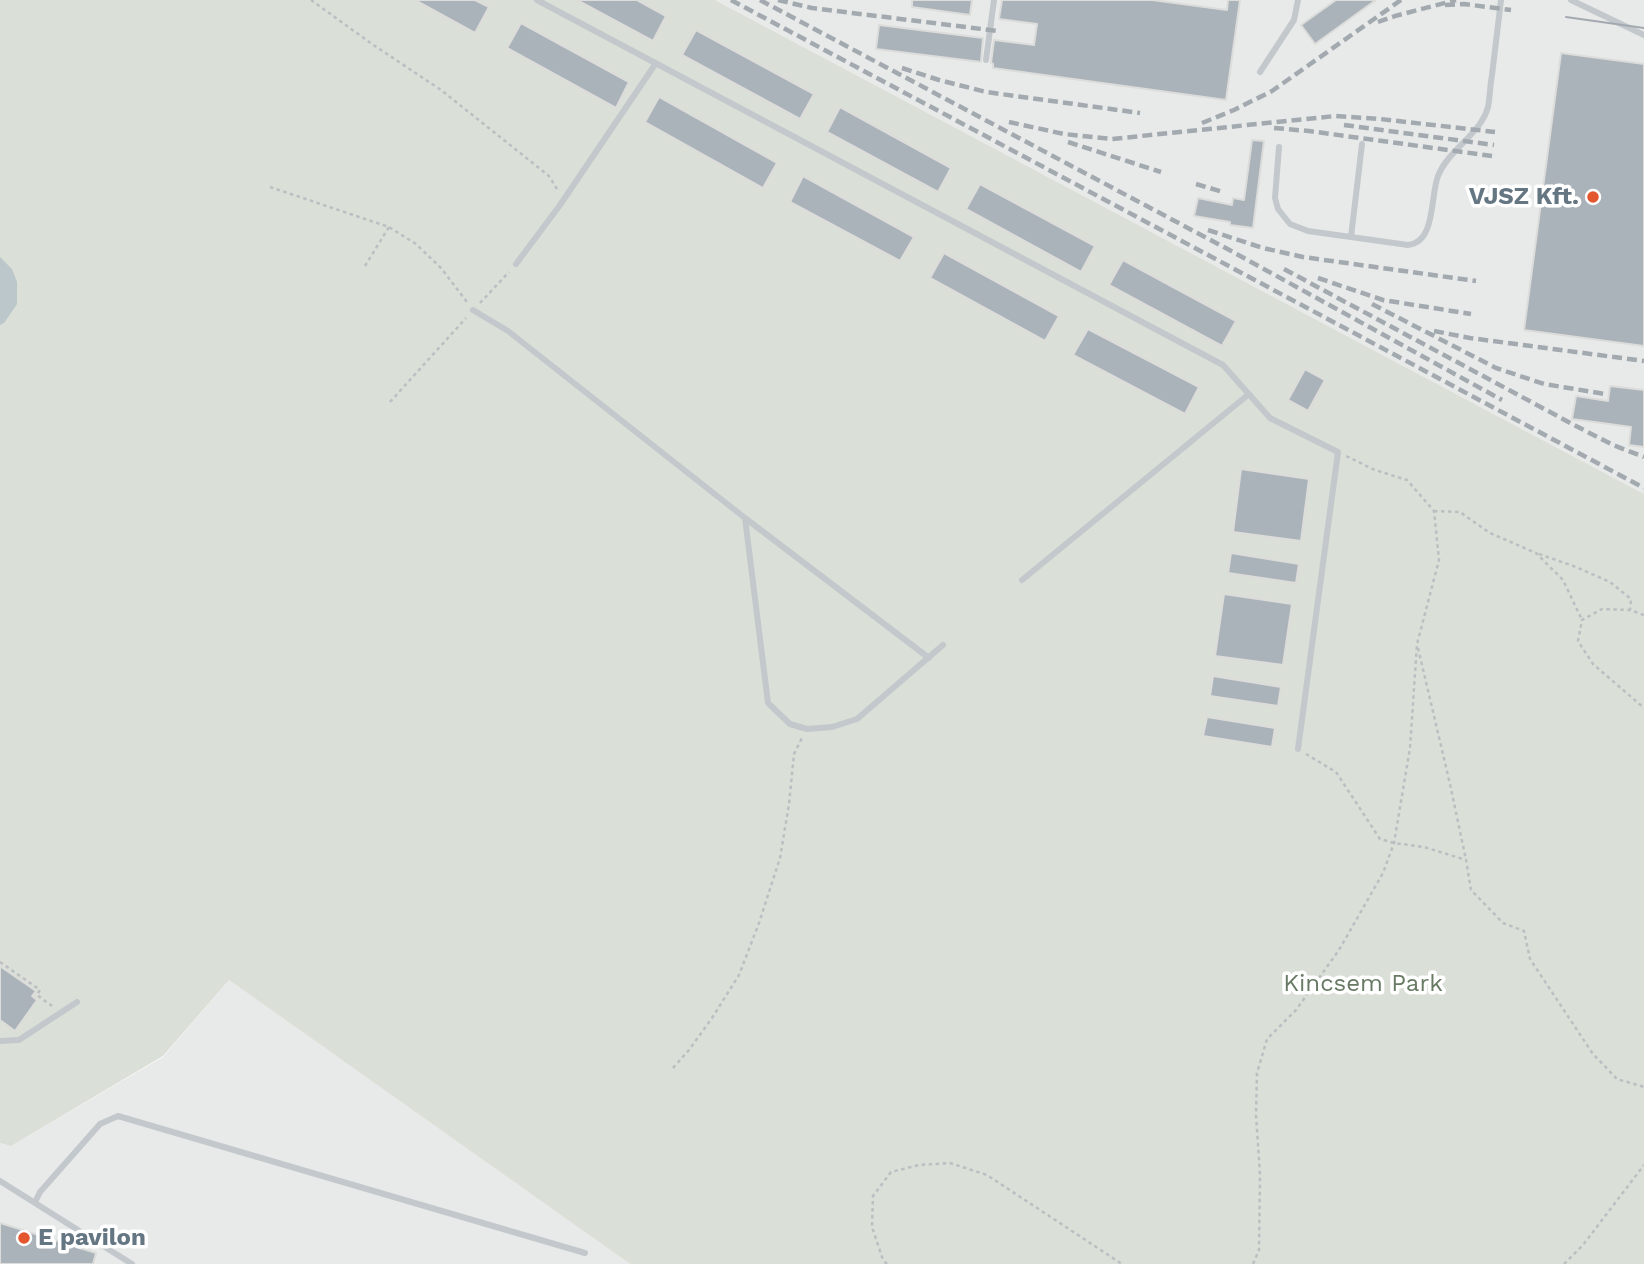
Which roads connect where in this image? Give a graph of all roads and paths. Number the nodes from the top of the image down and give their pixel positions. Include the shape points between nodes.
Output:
1 (311, 0) edge
2 (537, 0) edge
3 (994, 0) edge
4 (1298, 0) edge
5 (1501, 0) edge
6 (1572, 0) edge
7 (1644, 34) edge
8 (986, 60) dead end
9 (656, 63) junction
10 (1260, 72) dead end
11 (1362, 145) dead end
12 (1279, 147) dead end
13 (270, 187) dead end
14 (564, 200) junction
15 (389, 227) junction
16 (1351, 237) junction
17 (516, 264) joint
18 (365, 266) dead end
19 (473, 310) junction
20 (1249, 394) junction
21 (390, 402) dead end
22 (1338, 452) junction
23 (1434, 512) junction
24 (745, 518) junction
25 (1536, 553) junction
26 (1022, 580) dead end
27 (1630, 610) junction
28 (1644, 615) edge
29 (1583, 620) junction
30 (1417, 644) junction
31 (943, 645) dead end
32 (929, 657) junction
33 (1644, 708) edge
34 (807, 729) junction
35 (1298, 749) joint
36 (1394, 843) junction
37 (1466, 860) junction
38 (0, 962) edge
39 (77, 1002) dead end
40 (60, 1013) junction
41 (0, 1041) edge
42 (673, 1068) dead end
43 (1644, 1087) edge
44 (1644, 1165) edge
45 (0, 1181) edge
46 (35, 1202) junction
47 (585, 1253) dead end
48 (129, 1263) edge
49 (887, 1264) edge
50 (1122, 1264) edge
51 (1253, 1264) edge
52 (1564, 1264) edge

1 - 14 path via 506,141 549,176
2 - 9 lane
3 - 8 lane
4 - 10 lane via 1294,20
5 - 16 lane via 1488,107 1441,168 1424,237 1408,245
6 - 7 lane
9 - 14 lane
9 - 20 lane via 1223,365
11 - 16 lane
12 - 16 lane via 1275,198 1281,214 1302,229
13 - 15 path
14 - 17 lane
15 - 18 path
15 - 19 path via 441,268
17 - 19 path
19 - 21 path
19 - 24 lane via 508,331
20 - 22 lane via 1270,418
20 - 26 lane
22 - 23 path via 1407,480
22 - 35 lane
23 - 25 path via 1460,512 1490,533
23 - 30 path via 1439,560
24 - 32 lane
24 - 34 lane via 768,703 790,724
25 - 27 path via 1610,582 1632,599
25 - 29 path via 1563,580
27 - 28 path
27 - 29 path via 1602,609
29 - 33 path via 1578,641 1593,664
30 - 36 path via 1410,748
30 - 37 path
31 - 32 lane
32 - 34 lane via 857,719
34 - 42 path via 793,754 780,858 739,975
35 - 36 path via 1336,772 1380,839
36 - 37 path
36 - 51 path via 1383,873 1339,950 1296,1010 1267,1039 1257,1073 1261,1174 1259,1250
37 - 43 path via 1471,890 1503,923 1524,931 1530,959 1593,1054 1617,1079
38 - 40 path via 40,990 37,995
39 - 40 lane
40 - 41 lane via 19,1040
44 - 52 path
45 - 46 lane
46 - 47 lane via 100,1124 118,1116
46 - 48 lane
49 - 50 path via 872,1227 873,1196 891,1172 950,1163 987,1175

